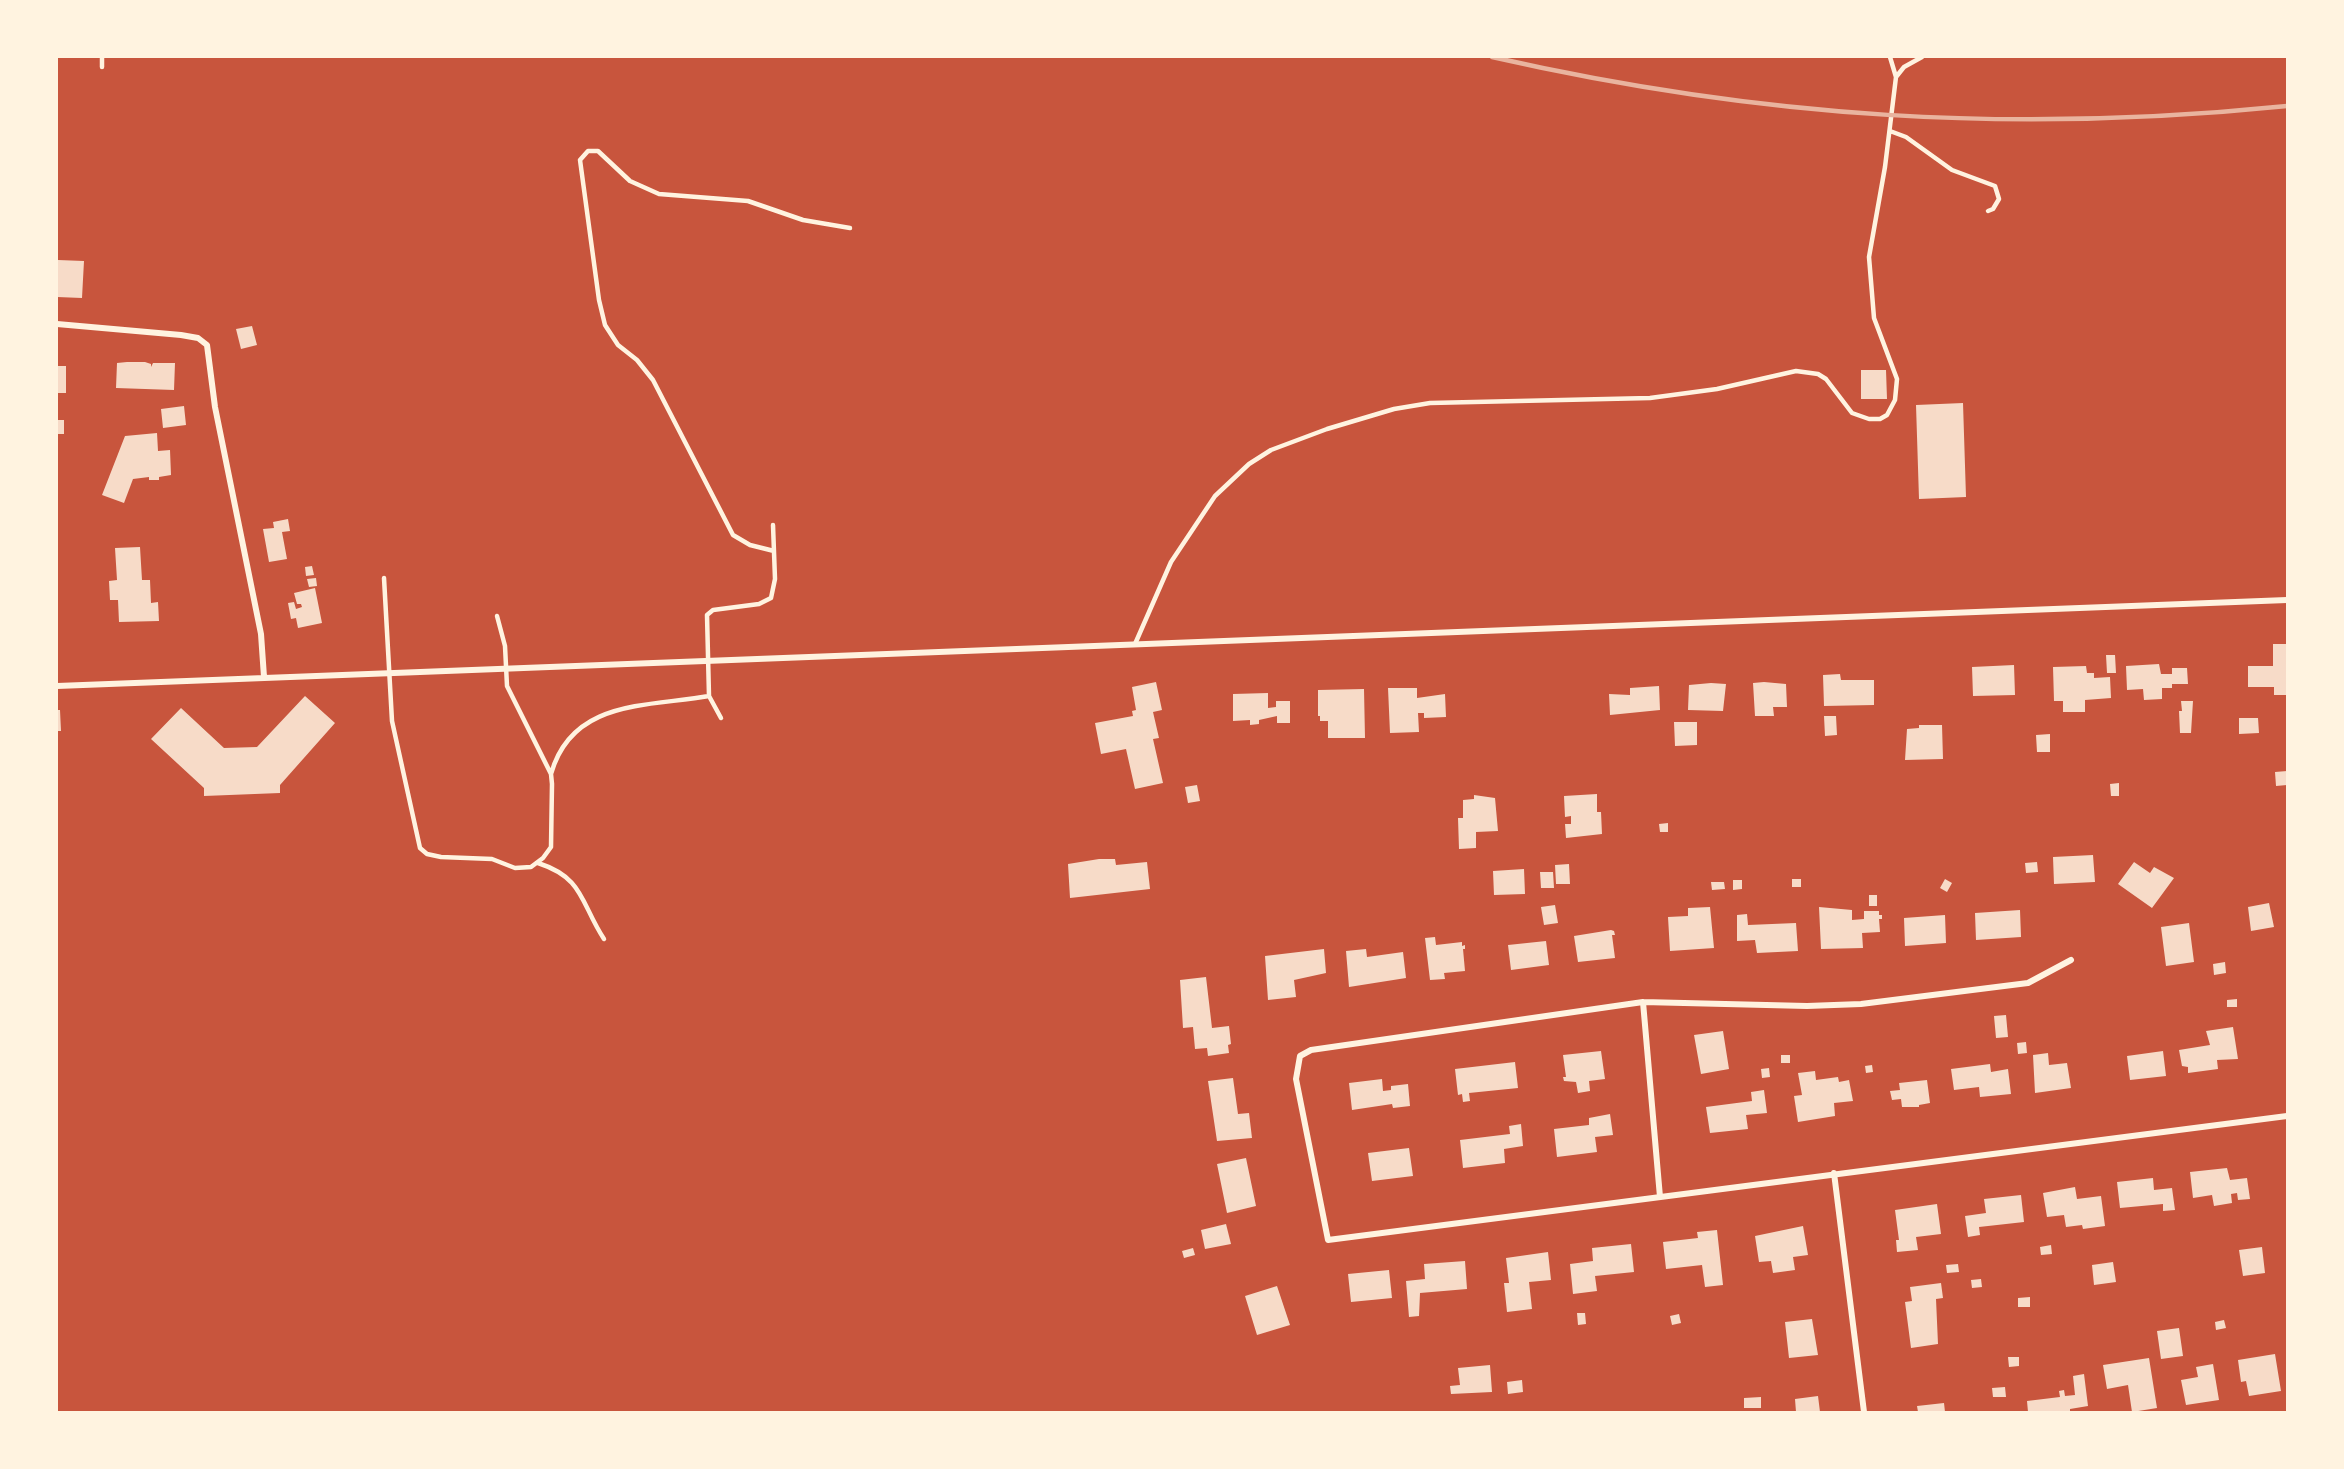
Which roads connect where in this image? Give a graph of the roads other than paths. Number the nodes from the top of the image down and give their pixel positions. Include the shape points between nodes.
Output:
1 (102, 57) edge
2 (1890, 57) edge
3 (1922, 57) edge
4 (102, 67) dead end
5 (1896, 76) junction
6 (1890, 131) junction
7 (1988, 211) dead end
8 (850, 228) dead end
9 (57, 324) edge
10 (773, 525) dead end
11 (774, 551) junction
12 (384, 578) dead end
13 (2287, 600) edge
14 (497, 616) dead end
15 (1135, 644) junction
16 (709, 660) junction
17 (506, 668) junction
18 (387, 673) junction
19 (264, 677) junction
20 (57, 686) edge
21 (709, 696) junction
22 (721, 718) dead end
23 (550, 774) junction
24 (538, 863) junction
25 (604, 939) dead end
26 (2071, 960) dead end
27 (1643, 1002) junction
28 (2287, 1116) edge
29 (1834, 1173) junction
30 (1660, 1197) junction
31 (1864, 1412) edge

1 - 4 lane
2 - 5 lane
3 - 5 lane
5 - 6 lane
6 - 7 lane via 1906,137 1952,170 1995,186 1999,199
6 - 15 lane via 1869,257 1875,318 1897,380 1895,400 1887,416 1880,419 1852,413 1826,380 1818,374 1796,371 1717,389 1650,398 1430,403 1328,429 1271,450 1249,464 1215,496 1171,562
8 - 11 lane via 802,220 748,201 659,194 636,185 598,151 582,156 580,174 601,313 610,336 652,380 734,535 750,545
9 - 19 street via 181,335 198,338 207,345 215,407 259,626
10 - 11 lane
11 - 16 lane via 771,598 759,604 713,610 707,615
12 - 18 lane
13 - 15 street
14 - 17 lane
15 - 16 street
16 - 17 street
16 - 21 lane
17 - 18 street
17 - 23 lane via 507,686
18 - 19 street
18 - 24 lane via 392,722 420,848 441,857 496,860 515,868
19 - 20 street
21 - 22 lane
21 - 23 lane via 643,704 599,716 568,741
23 - 24 lane via 551,847
24 - 25 lane via 560,871 570,880
26 - 27 street via 2028,983 1861,1004
27 - 30 street
27 - 30 street via 1325,1046 1300,1056 1296,1079 1328,1240
28 - 29 street
29 - 30 street
29 - 31 street

